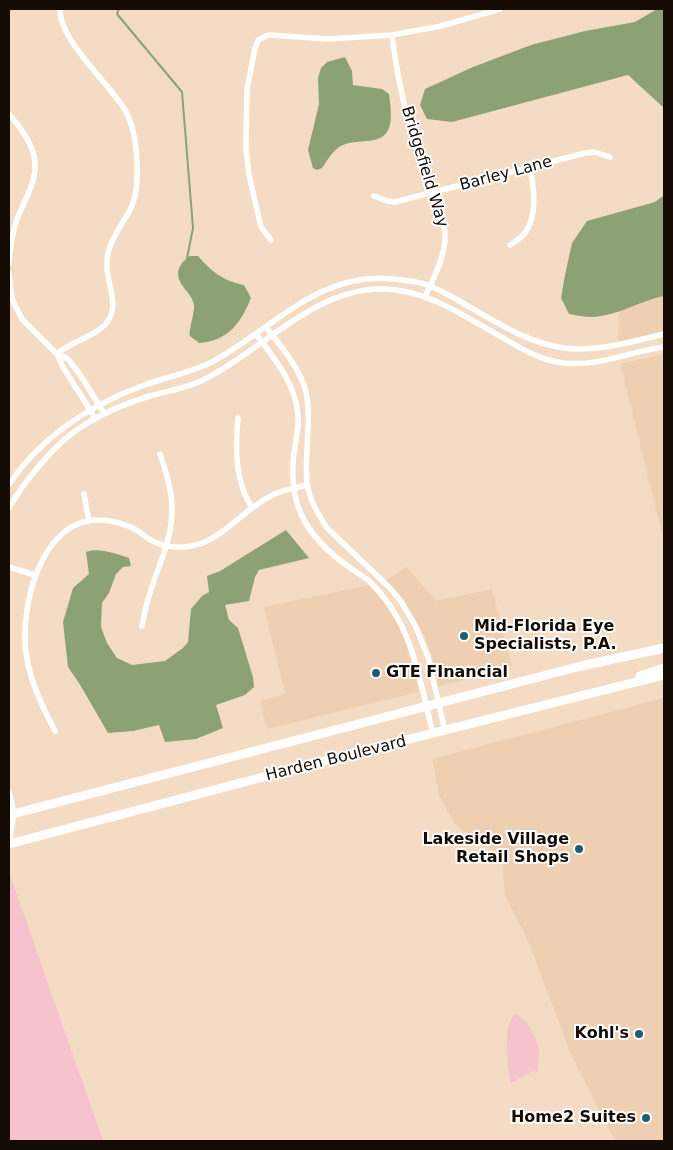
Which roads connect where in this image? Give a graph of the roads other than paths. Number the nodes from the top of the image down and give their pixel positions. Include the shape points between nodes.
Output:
1 (60, 9) edge
2 (500, 9) edge
3 (392, 35) junction
4 (9, 114) edge
5 (610, 157) dead end
6 (530, 168) junction
7 (433, 193) junction
8 (374, 196) dead end
9 (270, 240) dead end
10 (510, 245) dead end
11 (9, 264) edge
12 (9, 273) edge
13 (430, 286) junction
14 (425, 297) junction
15 (266, 327) junction
16 (256, 334) junction
17 (664, 334) edge
18 (273, 336) junction
19 (262, 343) junction
20 (664, 347) edge
21 (57, 354) junction
22 (80, 374) junction
23 (72, 381) junction
24 (99, 404) junction
25 (90, 409) junction
26 (104, 413) junction
27 (95, 418) junction
28 (238, 418) dead end
29 (160, 454) dead end
30 (9, 484) edge
31 (307, 485) junction
32 (294, 489) junction
33 (84, 494) dead end
34 (9, 508) edge
35 (252, 508) junction
36 (89, 521) junction
37 (166, 545) junction
38 (9, 567) edge
39 (34, 575) junction
40 (142, 626) dead end
41 (664, 648) edge
42 (664, 668) edge
43 (664, 675) edge
44 (664, 681) edge
45 (611, 688) junction
46 (562, 701) junction
47 (438, 703) junction
48 (426, 706) junction
49 (55, 731) dead end
50 (445, 731) junction
51 (433, 734) junction
52 (9, 792) edge
53 (11, 814) edge
54 (9, 843) edge

1 - 21 street via 71,40 130,119 138,180 133,203 108,252 106,267 113,306 110,317 101,328
2 - 3 street via 442,26
3 - 7 street, Bridgefield Way via 409,123
3 - 9 street via 328,39 268,35 257,42 247,90 246,148 261,227
4 - 11 street via 30,143 35,171 31,190 15,228
5 - 6 street, Barley Lane via 585,153
6 - 7 street, Barley Lane
6 - 10 street via 533,192 531,218 525,234
7 - 8 street, Barley Lane via 395,202
7 - 13 street, Bridgefield Way via 442,217 444,239
12 - 21 street via 10,291 18,312
13 - 14 street, Bridgefield Way
13 - 15 street via 393,279 352,281 306,299
13 - 17 street via 531,339 562,348 612,346
14 - 18 street via 384,289 352,293 312,309
14 - 20 street via 444,304 525,351 563,363 583,364
15 - 16 street
15 - 18 street
16 - 19 street
16 - 24 street via 201,367 146,384
18 - 19 street
18 - 31 street via 306,390 309,414
19 - 26 street via 220,372 198,382
19 - 32 street via 285,375 296,406 298,431 292,472
21 - 22 street via 68,359
21 - 23 street
22 - 23 street
22 - 24 street
23 - 25 street
24 - 25 street
24 - 26 street
25 - 27 street
25 - 30 street via 42,444
26 - 27 street
27 - 34 street via 60,444 21,488
28 - 35 street via 238,467 243,492
29 - 37 street via 172,509
31 - 32 street
31 - 47 street via 328,528 389,587 405,608 425,648
32 - 35 street via 270,496
32 - 48 street via 301,514 321,545 372,583 391,606 409,640
33 - 36 street
35 - 37 street via 204,542 189,547
36 - 37 street via 117,522
36 - 39 street via 56,540
37 - 40 street via 146,603
38 - 39 street
39 - 49 street via 25,624 26,653 36,692
41 - 47 main road, Harden Boulevard
42 - 46 main road via 585,690
43 - 45 main road, Harden Boulevard
44 - 45 main road via 627,690
45 - 46 main road, Harden Boulevard
46 - 50 main road, Harden Boulevard
47 - 48 main road, Harden Boulevard
47 - 50 street
48 - 51 street
48 - 53 main road, Harden Boulevard
50 - 51 main road, Harden Boulevard
51 - 54 main road, Harden Boulevard
52 - 53 street
53 - 54 street

